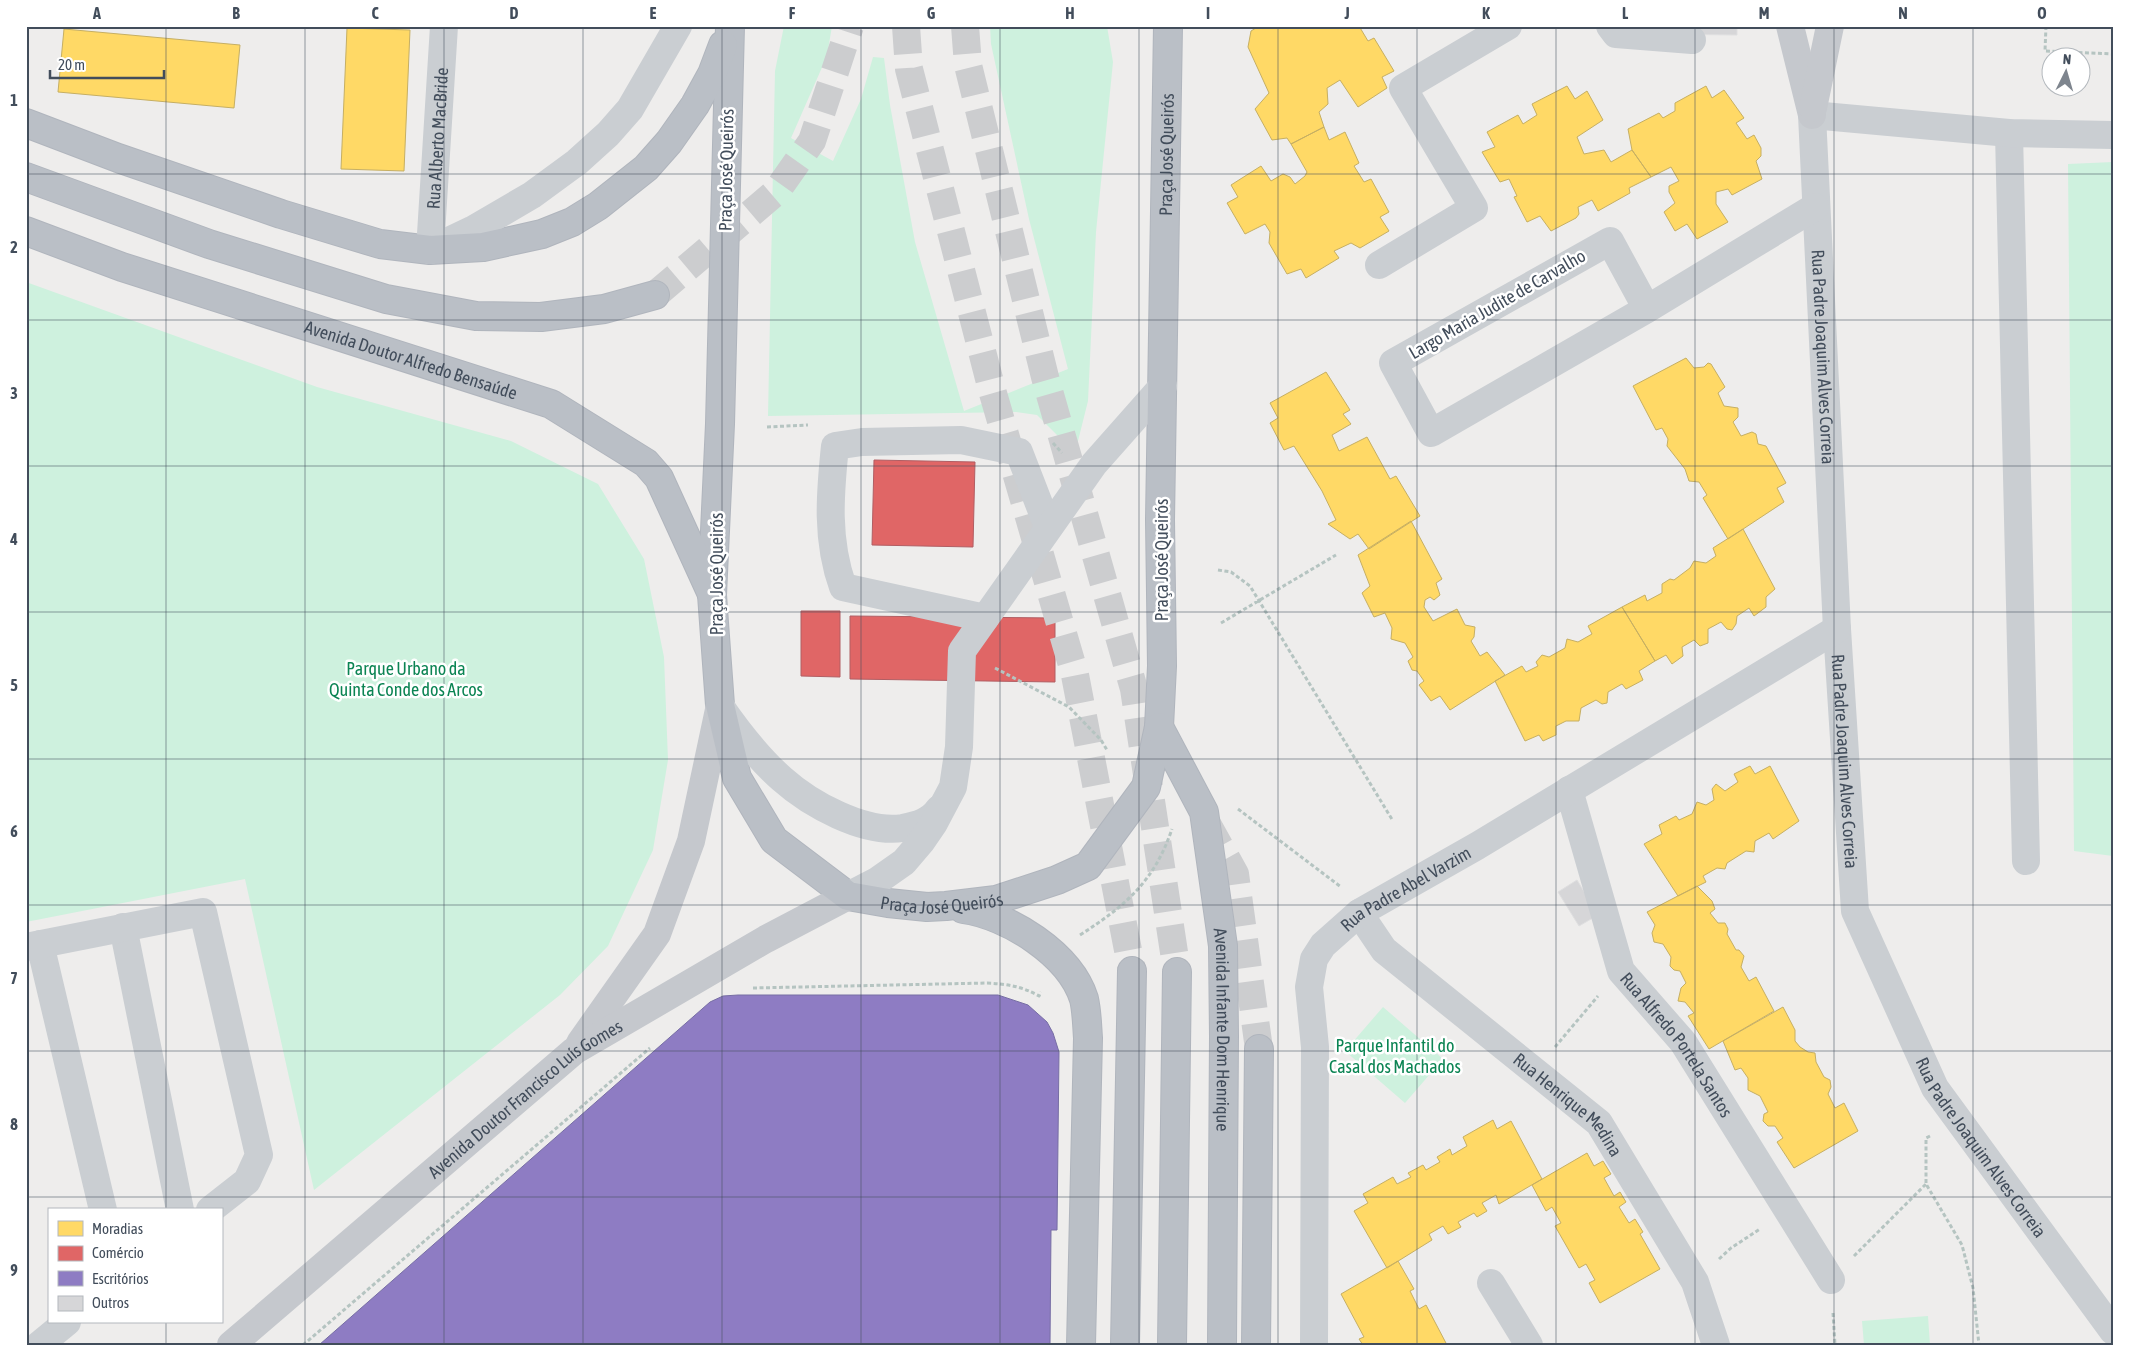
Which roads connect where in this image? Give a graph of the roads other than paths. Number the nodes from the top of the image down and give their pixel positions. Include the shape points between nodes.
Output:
1 (444, 26) edge
2 (678, 26) edge
3 (729, 26) edge
4 (1168, 26) edge
5 (1508, 26) edge
6 (1610, 26) edge
7 (1790, 26) edge
8 (1830, 26) edge
9 (1692, 40) dead end
10 (1812, 115) junction
11 (26, 123) edge
12 (2009, 133) junction
13 (2113, 135) edge
14 (26, 177) edge
15 (1816, 207) junction
16 (26, 231) edge
17 (430, 250) junction
18 (1379, 264) dead end
19 (656, 295) tunnel mouth
20 (1647, 310) junction
21 (1163, 386) junction
22 (1048, 528) junction
23 (712, 595) junction
24 (985, 618) junction
25 (1837, 629) junction
26 (720, 705) junction
27 (1159, 727) junction
28 (953, 787) junction
29 (1569, 790) junction
30 (2026, 861) dead end
31 (848, 896) junction
32 (946, 906) junction
33 (1359, 913) junction
34 (123, 927) junction
35 (33, 945) edge
36 (1132, 971) tunnel mouth
37 (1177, 972) tunnel mouth
38 (1259, 1049) tunnel mouth
39 (574, 1051) junction
40 (102, 1208) edge
41 (180, 1208) edge
42 (213, 1208) edge
43 (1831, 1280) road end
44 (1491, 1283) dead end
45 (65, 1324) edge
46 (2113, 1331) edge
47 (39, 1345) edge
48 (231, 1345) edge
49 (1081, 1345) edge
50 (1125, 1345) edge
51 (1172, 1345) edge
52 (1222, 1345) edge
53 (1256, 1345) edge
54 (1314, 1345) edge
55 (1529, 1345) edge
56 (1716, 1345) edge

1 - 17 street, Rua Alberto MacBride
2 - 17 street via 630,109 608,134 532,195 478,227
3 - 17 highway via 712,74 695,106 669,142 646,168 598,206 572,222 542,234 483,247
3 - 23 highway, Praça José Queirós via 720,414
4 - 21 highway, Praça José Queirós
5 - 18 street via 1403,88 1474,208
6 - 9 street via 1616,34
7 - 10 main road
8 - 10 main road
10 - 12 street
10 - 15 street, Rua Padre Joaquim Alves Correia
11 - 17 highway via 281,214 380,244
12 - 13 street
12 - 30 street
14 - 19 highway via 209,244 386,299 476,316 541,317 604,308
15 - 20 street, Largo Maria Judite de Carvalho
15 - 25 street, Rua Padre Joaquim Alves Correia
16 - 23 highway, Avenida Doutor Alfredo Bensaúde via 122,267 551,404 646,463 659,478
20 - 20 street, Largo Maria Judite de Carvalho via 1431,433 1393,363 1610,240
21 - 22 street via 1094,464
21 - 27 highway, Praça José Queirós
22 - 24 street
22 - 24 street via 1019,452 961,440 862,442 835,446 830,503 834,564 842,587
23 - 26 highway, Praça José Queirós
24 - 28 street via 962,651 959,747
25 - 29 street, Rua Padre Abel Varzim
25 - 46 street, Rua Padre Joaquim Alves Correia via 1855,911 1935,1088
26 - 28 street via 736,730 782,780 828,810 851,820 875,828 918,825 934,816
26 - 31 highway, Praça José Queirós via 737,778 774,840
26 - 39 main road via 691,841 657,934
27 - 32 highway, Praça José Queirós via 1146,787 1088,866 1022,893 996,900
27 - 52 highway, Avenida Infante Dom Henrique via 1204,812 1223,946
28 - 31 street via 921,842 904,862
29 - 33 street, Rua Padre Abel Varzim
29 - 43 street, Rua Alfredo Portela Santos via 1621,970 1683,1042
31 - 32 highway, Praça José Queirós via 888,903
31 - 39 main road, Avenida Doutor Francisco Luís Gomes via 766,939
32 - 49 highway via 971,910 1013,926 1038,942 1060,961 1084,999 1087,1018
33 - 54 street, Rua Padre Abel Varzim via 1323,945 1310,973 1309,1002 1315,1047
33 - 56 street, Rua Henrique Medina via 1384,950 1599,1123 1695,1282
34 - 35 street
34 - 41 street
34 - 42 street via 203,912 259,1155 247,1181
35 - 40 street
36 - 50 highway
37 - 51 highway
38 - 53 highway
39 - 48 main road, Avenida Doutor Francisco Luís Gomes
44 - 55 street
45 - 47 street

